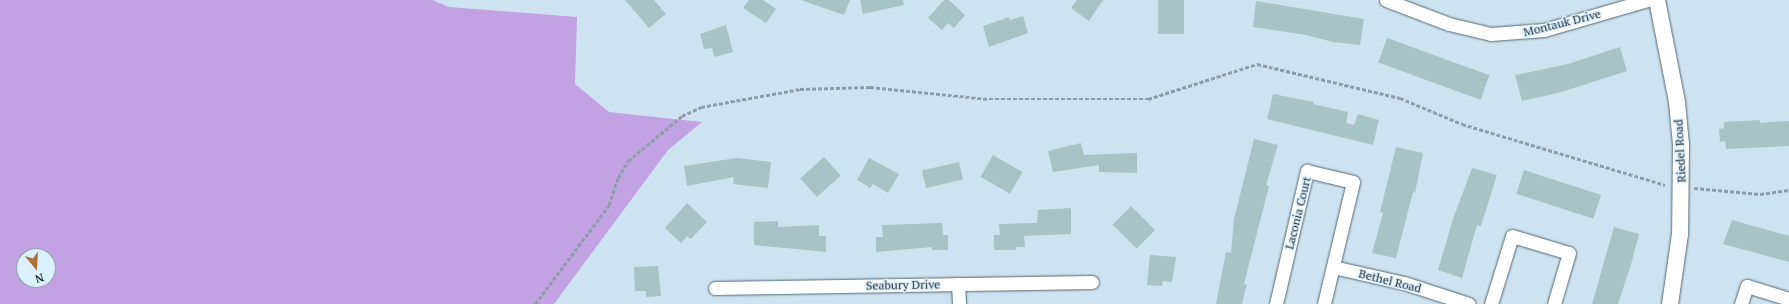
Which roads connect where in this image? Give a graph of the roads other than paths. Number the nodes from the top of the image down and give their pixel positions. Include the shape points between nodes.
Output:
1 (1386, 0) edge
2 (1647, 0) edge
3 (1657, 0) edge
4 (1333, 267) junction
5 (1092, 282) dead end
6 (958, 284) junction
7 (715, 288) dead end
8 (1789, 299) edge
9 (959, 304) edge
10 (1276, 304) edge
11 (1324, 304) edge
12 (1469, 304) edge
13 (1491, 304) edge
14 (1554, 304) edge
15 (1670, 304) edge
16 (1741, 304) edge

1 - 2 street, Montauk Drive via 1448,24 1491,34 1544,30
3 - 15 street, Riedel Road via 1677,102 1682,187 1680,234
4 - 10 street, Laconia Court via 1353,182 1306,171
4 - 11 street, Laconia Court
4 - 12 street, Bethel Road via 1404,283
5 - 6 street, Seabury Drive
6 - 7 street, Seabury Drive
6 - 9 street
8 - 16 street via 1747,286
13 - 14 street via 1512,236 1569,253

